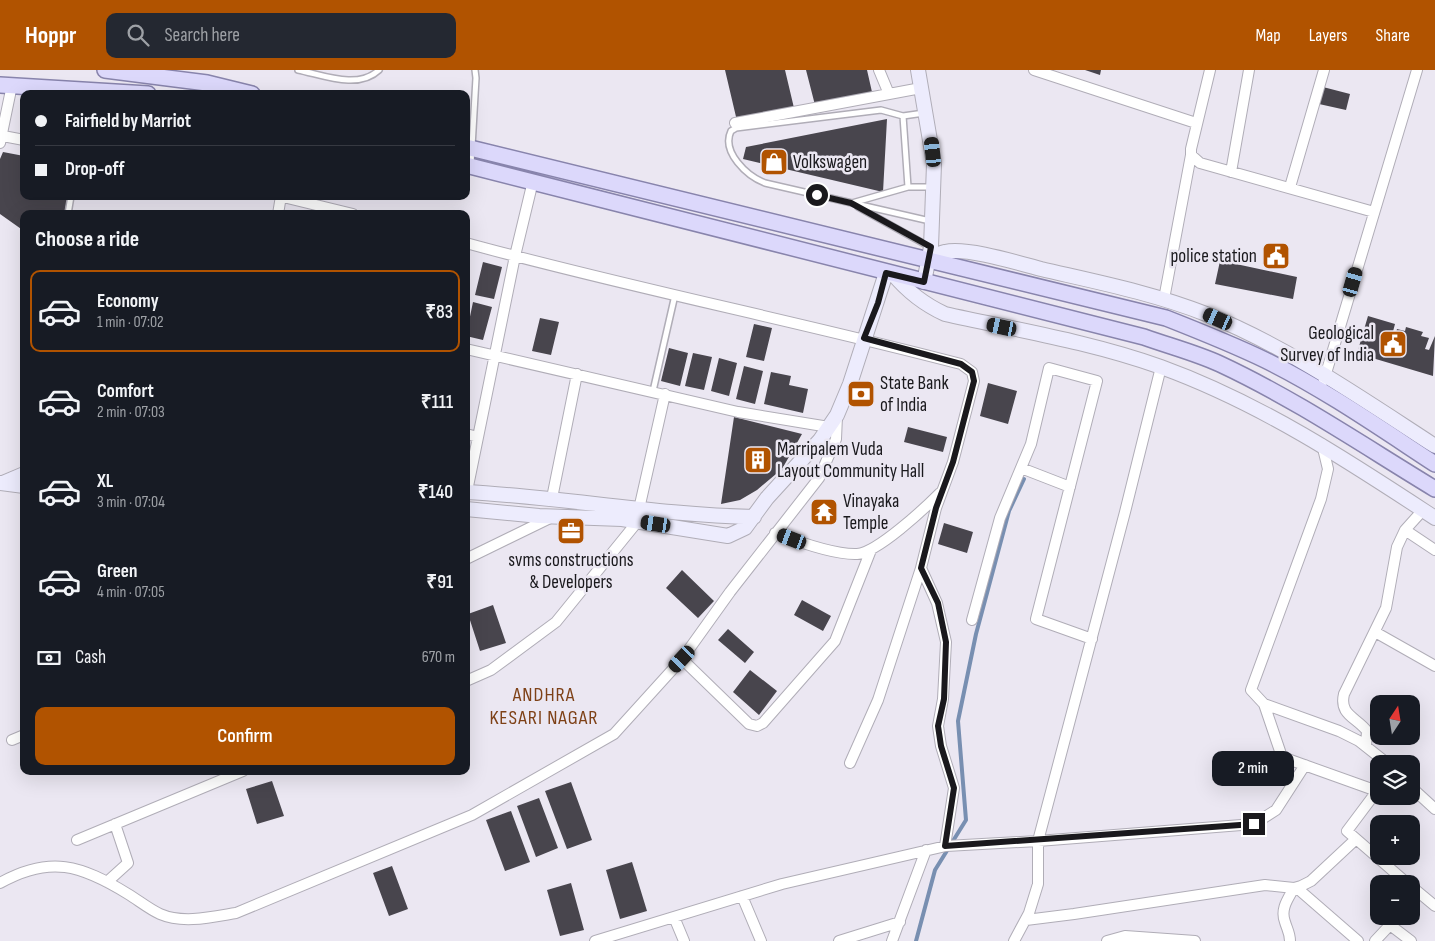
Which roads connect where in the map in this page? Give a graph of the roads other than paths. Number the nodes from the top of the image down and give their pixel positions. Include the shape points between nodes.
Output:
1 (105, 70) edge
2 (298, 70) edge
3 (379, 70) edge
4 (475, 70) edge
5 (879, 70) edge
6 (918, 70) edge
7 (1034, 70) edge
8 (1210, 70) edge
9 (1249, 70) edge
10 (1324, 70) edge
11 (1416, 70) edge
12 (6, 85) edge
13 (922, 88) junction
14 (85, 90) edge
15 (236, 90) edge
16 (889, 94) junction
17 (926, 112) junction
18 (903, 116) junction
19 (735, 123) dead end
20 (1196, 123) junction
21 (1, 140) edge
22 (20, 140) edge
23 (470, 148) edge
24 (1191, 155) junction
25 (470, 166) edge
26 (1231, 172) junction
27 (533, 181) junction
28 (908, 187) junction
29 (1290, 187) junction
30 (934, 188) junction
31 (297, 200) edge
32 (851, 203) junction
33 (337, 210) edge
34 (1374, 212) junction
35 (933, 222) junction
36 (470, 245) edge
37 (930, 254) junction
38 (515, 256) junction
39 (889, 274) junction
40 (924, 282) junction
41 (675, 295) junction
42 (1164, 299) junction
43 (864, 338) junction
44 (470, 350) edge
45 (495, 356) junction
46 (1161, 367) junction
47 (577, 374) junction
48 (1325, 375) junction
49 (653, 391) junction
50 (1320, 392) junction
51 (665, 394) junction
52 (837, 415) junction
53 (829, 427) junction
54 (470, 435) edge
55 (478, 437) junction
56 (1322, 444) junction
57 (1435, 446) edge
58 (1435, 464) edge
59 (1021, 468) junction
60 (20, 476) edge
61 (470, 478) edge
62 (2, 483) edge
63 (20, 485) edge
64 (1070, 487) junction
65 (1435, 489) edge
66 (942, 492) junction
67 (470, 493) edge
68 (552, 498) junction
69 (470, 509) edge
70 (1429, 514) edge
71 (638, 515) junction
72 (554, 516) junction
73 (754, 517) junction
74 (1405, 530) junction
75 (775, 533) junction
76 (871, 550) junction
77 (1435, 550) edge
78 (470, 557) edge
79 (921, 568) junction
80 (972, 620) dead end
81 (1375, 632) junction
82 (1092, 639) junction
83 (682, 659) junction
84 (1435, 666) edge
85 (470, 679) edge
86 (1264, 704) junction
87 (20, 737) edge
88 (12, 740) dead end
89 (1366, 746) junction
90 (1377, 755) edge
91 (850, 764) dead end
92 (1305, 765) junction
93 (233, 775) edge
94 (1420, 795) edge
95 (1435, 809) edge
96 (115, 824) junction
97 (1356, 839) junction
98 (77, 840) dead end
99 (1038, 841) junction
100 (949, 846) junction
101 (926, 850) junction
102 (1398, 875) edge
103 (107, 882) junction
104 (0, 883) edge
105 (1296, 888) junction
106 (1420, 893) edge
107 (742, 896) junction
108 (1435, 906) edge
109 (674, 917) junction
110 (1026, 920) junction
111 (900, 922) junction
112 (625, 937) edge
113 (595, 941) edge
114 (684, 941) edge
115 (760, 941) edge
116 (839, 941) edge
117 (892, 941) edge
118 (1014, 941) edge
119 (1107, 941) edge
120 (1195, 941) edge
121 (1290, 941) edge
122 (1358, 941) edge
123 (1375, 941) edge
124 (1411, 941) edge

1 - 15 main road via 207,83
2 - 3 lane via 353,80 367,78
4 - 23 lane
5 - 16 street
6 - 13 street
7 - 20 street
8 - 20 street
9 - 26 street
10 - 29 street
11 - 34 street
12 - 14 main road
12 - 21 street
13 - 16 street
13 - 17 street
16 - 19 street
17 - 18 lane
17 - 30 street via 934,164
18 - 28 lane
18 - 32 lane via 880,110 731,130 730,148 744,171 753,178
20 - 24 street
21 - 22 street
23 - 37 main road
24 - 26 street via 1200,163
24 - 42 street
25 - 27 main road
26 - 29 street
27 - 38 street
27 - 39 main road
28 - 30 lane
28 - 32 lane
29 - 34 street
30 - 35 street
31 - 33 street
32 - 35 lane
32 - 37 lane
34 - 48 street
35 - 37 street
36 - 38 street
37 - 40 street
37 - 42 street via 951,251 993,257
37 - 50 main road via 1166,318 1266,360
38 - 41 street
38 - 45 street
39 - 40 main road
39 - 43 street
39 - 46 street via 924,305 945,314 1099,348
40 - 65 main road via 1144,337 1218,364 1314,414
41 - 43 street
41 - 49 lane
42 - 48 street via 1244,330
43 - 52 street
43 - 66 street via 961,364 972,372 974,381
44 - 45 street
45 - 47 street
45 - 55 street
46 - 56 street via 1227,394
46 - 82 street
47 - 49 street
47 - 68 street
48 - 50 street
48 - 57 street
49 - 51 street
50 - 58 main road
51 - 53 street via 738,412
51 - 71 street
52 - 53 street
52 - 75 street via 836,439 819,478
53 - 73 street
54 - 55 street
55 - 61 street
56 - 70 street
56 - 86 street via 1328,469 1321,500 1251,690
59 - 64 street
59 - 64 street via 1031,444 1049,368 1097,381
59 - 80 street via 1000,518
60 - 62 street
62 - 63 street
64 - 82 street via 1036,619
66 - 76 street
66 - 79 street
67 - 68 street
68 - 71 street
69 - 72 street
70 - 74 street
71 - 72 street
71 - 73 street
71 - 73 street via 728,536 745,528
71 - 85 street via 556,622 491,670
72 - 78 street
74 - 77 street
74 - 81 street via 1397,547 1386,608
75 - 76 street via 808,546 857,554
75 - 83 street
76 - 83 street via 835,641 757,726 749,724
79 - 91 street via 878,700
79 - 100 street via 938,603 946,642 944,699 938,726 954,788
81 - 84 street
81 - 89 street via 1343,699 1345,712 1367,731
82 - 99 street
83 - 103 street via 614,734 472,815 236,913 196,920 162,915
86 - 89 street via 1339,731
86 - 92 street via 1282,758
87 - 88 street
89 - 90 street
92 - 97 street via 1377,791 1347,832
92 - 99 street via 1276,810 1254,824
93 - 96 street
94 - 95 street
96 - 98 street
96 - 103 street via 128,863
97 - 102 street
97 - 105 street via 1311,881
99 - 100 street
99 - 110 street via 1038,884
100 - 101 street
101 - 107 street
101 - 111 street
103 - 104 street via 86,872 57,865 21,872
105 - 110 street via 1265,885
105 - 121 street via 1284,905 1282,915
105 - 122 street
106 - 108 street
107 - 109 street
107 - 115 street
109 - 112 street
109 - 114 street
110 - 118 street
111 - 116 street
111 - 117 street
112 - 113 street
119 - 120 street via 1125,936
123 - 124 street via 1390,925

